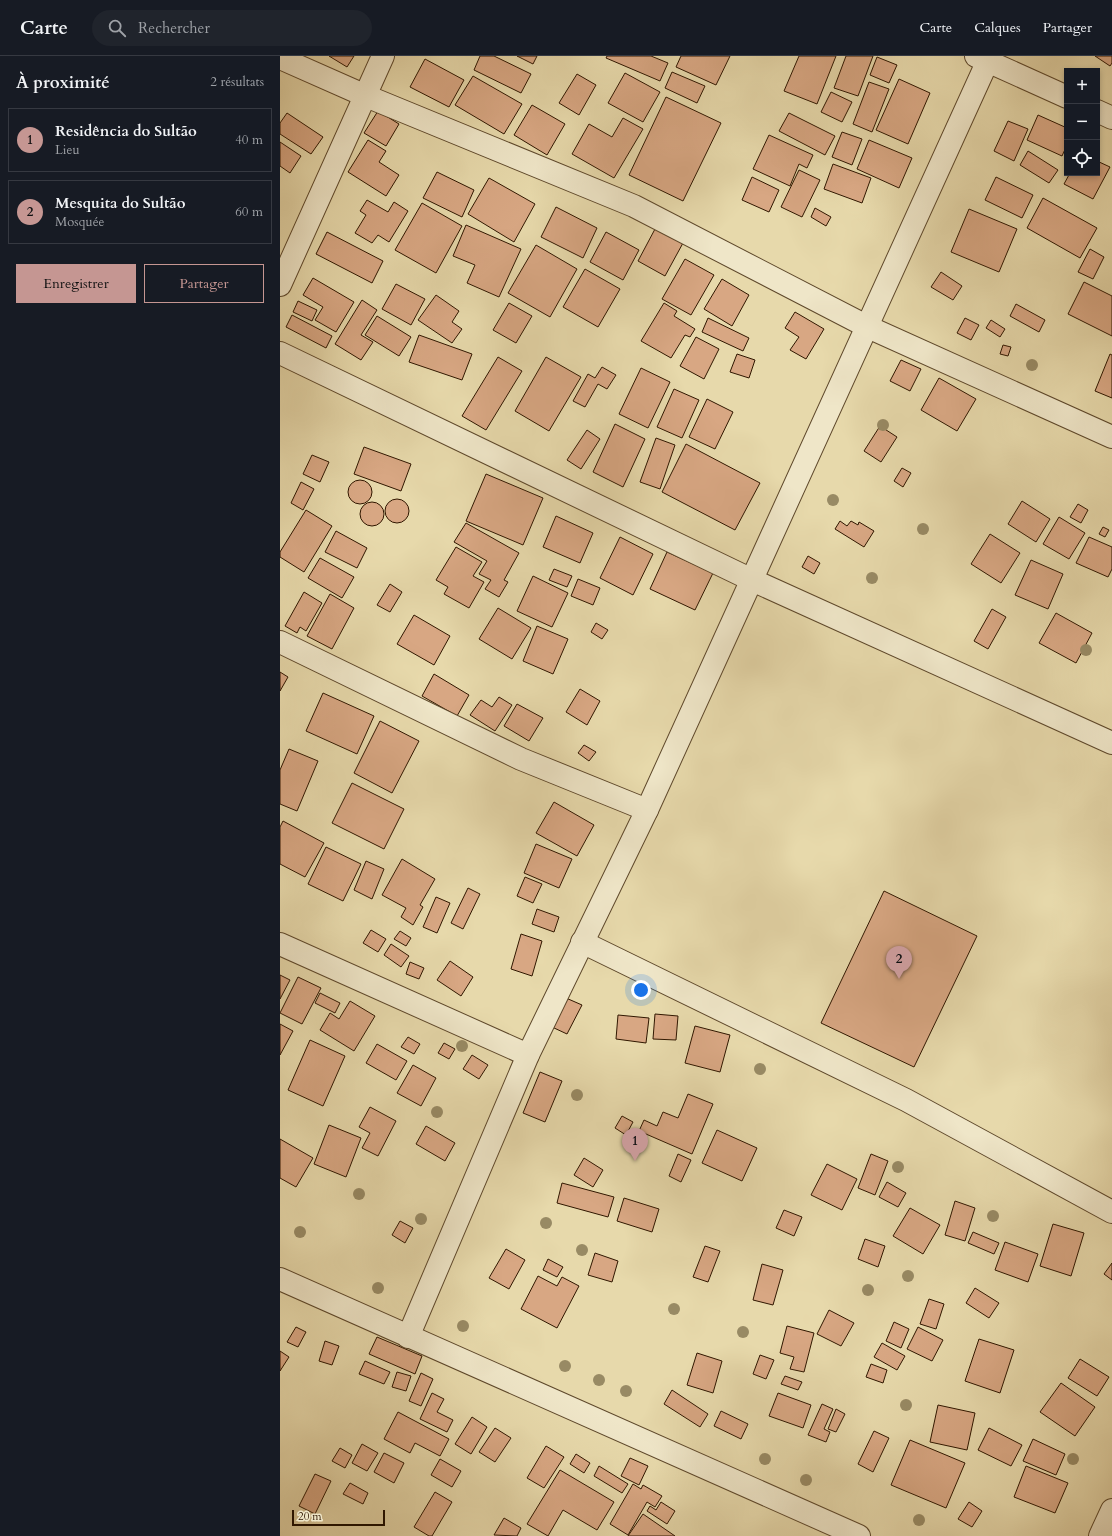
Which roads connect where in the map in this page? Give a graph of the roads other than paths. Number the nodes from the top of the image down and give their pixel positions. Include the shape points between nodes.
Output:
1 (383, 56) edge
2 (280, 58) edge
3 (984, 58) edge
4 (366, 96) junction
5 (1064, 96) edge
6 (1100, 112) edge
7 (1112, 118) edge
8 (280, 285) edge
9 (868, 326) junction
10 (280, 353) edge
11 (1112, 437) edge
12 (752, 580) junction
13 (280, 642) edge
14 (1112, 743) edge
15 (647, 810) junction
16 (582, 942) junction
17 (280, 944) edge
18 (528, 1055) junction
19 (1112, 1212) edge
20 (280, 1279) edge
21 (408, 1337) junction
22 (1112, 1510) edge
23 (859, 1536) edge
24 (1100, 1536) edge

1 - 4 street
2 - 4 street
3 - 5 street
3 - 9 street
4 - 8 street
4 - 9 street via 634,206
6 - 7 street
9 - 11 street
9 - 12 street
10 - 12 street
12 - 14 street
12 - 15 street
13 - 15 street via 521,759
15 - 16 street
16 - 18 street
16 - 19 street via 906,1100
17 - 18 street
18 - 21 street
20 - 21 street
21 - 23 street
22 - 24 street

